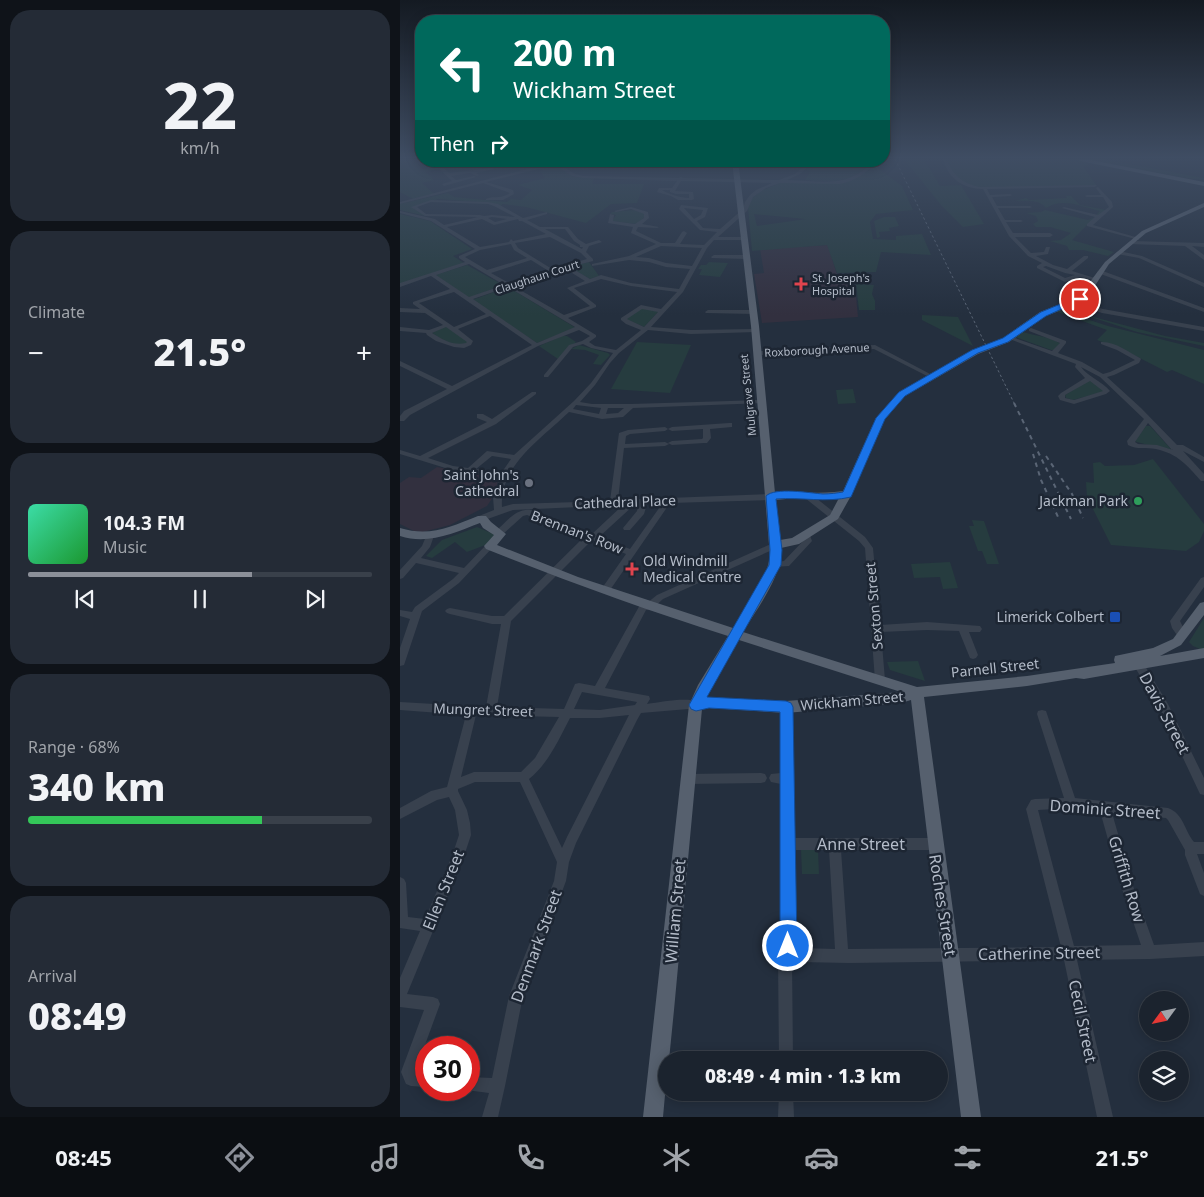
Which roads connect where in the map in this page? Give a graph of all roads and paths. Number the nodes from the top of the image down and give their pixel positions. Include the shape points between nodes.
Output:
1 (419, 211) edge
2 (504, 211) edge
3 (620, 211) edge
4 (641, 211) edge
5 (684, 211) edge
6 (705, 211) edge
7 (744, 211) edge
8 (998, 211) edge
9 (1076, 211) edge
10 (1106, 211) edge
11 (1190, 211) edge
12 (400, 212) edge
13 (507, 213) junction
14 (545, 213) dead end
15 (742, 214) junction
16 (426, 216) junction
17 (492, 216) junction
18 (1099, 217) junction
19 (484, 218) junction
20 (519, 219) junction
21 (694, 220) junction
22 (1021, 220) dead end
23 (1004, 221) junction
24 (637, 225) junction
25 (444, 226) junction
26 (657, 227) dead end
27 (536, 228) junction
28 (720, 231) junction
29 (684, 233) dead end
30 (550, 235) junction
31 (1012, 235) junction
32 (1050, 235) dead end
33 (713, 238) junction
34 (744, 239) junction
35 (511, 241) junction
36 (599, 242) dead end
37 (1133, 242) junction
38 (660, 244) junction
39 (677, 245) junction
40 (1187, 245) junction
41 (1204, 245) edge
42 (572, 246) junction
43 (586, 246) junction
44 (706, 247) junction
45 (1048, 248) dead end
46 (479, 249) junction
47 (582, 252) junction
48 (1119, 253) junction
49 (1030, 255) junction
50 (714, 257) dead end
51 (746, 257) junction
52 (1086, 257) dead end
53 (1140, 257) junction
54 (532, 258) junction
55 (629, 258) junction
56 (1204, 258) edge
57 (470, 262) junction
58 (593, 263) junction
59 (1045, 264) junction
60 (565, 266) junction
61 (694, 268) junction
62 (552, 271) junction
63 (488, 272) junction
64 (1067, 272) junction
65 (1100, 272) junction
66 (433, 275) junction
67 (601, 276) junction
68 (1078, 276) junction
69 (589, 280) junction
70 (1096, 280) junction
71 (510, 285) junction
72 (1204, 285) edge
73 (400, 286) edge
74 (454, 290) junction
75 (681, 291) junction
76 (468, 300) junction
77 (415, 303) junction
78 (1083, 305) dead end
79 (400, 309) edge
80 (1204, 310) edge
81 (427, 311) junction
82 (663, 311) junction
83 (708, 312) dead end
84 (753, 312) junction
85 (491, 314) junction
86 (562, 318) junction
87 (450, 327) junction
88 (579, 328) junction
89 (400, 329) edge
90 (646, 329) junction
91 (1204, 329) edge
92 (1030, 330) dead end
93 (755, 331) junction
94 (430, 332) junction
95 (569, 332) junction
96 (1010, 338) junction
97 (584, 342) junction
98 (1103, 343) dead end
99 (536, 345) junction
100 (617, 352) junction
101 (1054, 353) junction
102 (757, 354) junction
103 (400, 363) edge
104 (1080, 363) junction
105 (546, 376) dead end
106 (931, 376) junction
107 (1102, 376) junction
108 (1090, 378) junction
109 (459, 385) joint
110 (452, 389) junction
111 (534, 393) dead end
112 (762, 402) junction
113 (574, 403) junction
114 (605, 406) junction
115 (631, 406) junction
116 (567, 410) junction
117 (480, 416) dead end
118 (602, 417) junction
119 (400, 419) edge
120 (1148, 419) junction
121 (493, 422) junction
122 (729, 425) dead end
123 (706, 426) junction
124 (621, 446) junction
125 (1175, 448) junction
126 (400, 452) edge
127 (1182, 456) junction
128 (422, 458) junction
129 (516, 458) junction
130 (1204, 460) edge
131 (469, 471) junction
132 (504, 475) junction
133 (1204, 479) edge
134 (847, 494) junction
135 (771, 496) junction
136 (808, 496) junction
137 (668, 501) junction
138 (632, 502) junction
139 (643, 502) junction
140 (614, 503) junction
141 (498, 511) junction
142 (834, 517) junction
143 (482, 518) junction
144 (627, 528) dead end
145 (400, 532) edge
146 (499, 533) junction
147 (806, 535) junction
148 (430, 536) junction
149 (591, 537) junction
150 (776, 545) junction
151 (490, 546) junction
152 (632, 553) junction
153 (415, 560) junction
154 (773, 569) junction
155 (465, 571) junction
156 (553, 572) junction
157 (400, 576) edge
158 (1204, 580) edge
159 (604, 591) junction
160 (1201, 592) edge
161 (647, 606) junction
162 (1204, 606) edge
163 (450, 611) dead end
164 (400, 613) edge
165 (415, 616) junction
166 (506, 620) junction
167 (963, 628) junction
168 (877, 629) junction
169 (977, 629) dead end
170 (735, 634) junction
171 (1180, 638) junction
172 (404, 644) edge
173 (1200, 653) edge
174 (973, 655) dead end
175 (400, 662) edge
176 (1138, 664) junction
177 (1076, 673) junction
178 (880, 680) junction
179 (598, 691) junction
180 (917, 692) junction
181 (883, 700) junction
182 (696, 705) junction
183 (400, 706) edge
184 (786, 707) junction
185 (639, 709) junction
186 (472, 711) junction
187 (491, 711) junction
188 (567, 714) junction
189 (1042, 714) dead end
190 (523, 777) junction
191 (761, 778) dead end
192 (775, 778) dead end
193 (687, 779) junction
194 (788, 779) junction
195 (454, 788) junction
196 (1204, 790) edge
197 (1071, 803) junction
198 (1104, 806) junction
199 (1032, 809) joint
200 (400, 814) edge
201 (789, 844) junction
202 (835, 844) junction
203 (934, 844) junction
204 (1191, 848) junction
205 (1204, 848) edge
206 (563, 862) junction
207 (400, 883) edge
208 (1204, 890) edge
209 (401, 922) edge
210 (429, 926) junction
211 (788, 946) junction
212 (1204, 949) edge
213 (1069, 952) junction
214 (1150, 952) junction
215 (842, 955) junction
216 (951, 955) junction
217 (400, 994) edge
218 (400, 1000) edge
219 (421, 1036) edge
220 (786, 1051) edge
221 (415, 1053) edge
222 (415, 1079) edge
223 (480, 1085) edge
224 (498, 1086) junction
225 (786, 1101) edge
226 (490, 1117) edge
227 (653, 1117) edge
228 (786, 1117) edge
229 (971, 1117) edge
230 (1105, 1117) edge

1 - 16 street
2 - 13 street
3 - 24 street via 614,213 610,222
4 - 24 street via 647,218
5 - 21 street
6 - 21 street via 703,216
7 - 15 street
8 - 23 street
9 - 18 street
10 - 18 street
11 - 37 main road via 1152,228
12 - 16 street
13 - 17 street
13 - 20 street
14 - 20 street
15 - 28 street
15 - 34 main road, Mulgrave Street
16 - 19 street
16 - 25 street
17 - 19 street
17 - 20 street
18 - 37 street via 1089,226
19 - 20 street via 494,224
19 - 25 street
20 - 27 street
21 - 28 street via 702,228
22 - 23 street
23 - 31 street
24 - 26 street
24 - 38 street via 634,232
25 - 46 street
27 - 30 street
27 - 43 street, Claughaun Court via 566,228
28 - 33 street
29 - 39 street
30 - 35 street
30 - 42 street
31 - 32 street
31 - 49 street
33 - 34 street
33 - 44 street
34 - 51 main road, Mulgrave Street
35 - 46 street
35 - 54 street via 516,249
36 - 43 street
37 - 40 street
37 - 48 main road
37 - 53 street
38 - 39 street
38 - 55 street
39 - 44 street
40 - 41 street
40 - 56 street
42 - 43 street
42 - 47 street
43 - 47 street, Claughaun Court
44 - 61 street
45 - 49 street via 1046,253
46 - 57 street via 462,257
47 - 58 street, Claughaun Court
48 - 53 street
48 - 65 main road
49 - 59 street
50 - 51 street
51 - 84 main road, Mulgrave Street
52 - 64 street
53 - 72 street
54 - 62 street
54 - 63 street
55 - 58 street
55 - 61 street
57 - 63 street
57 - 66 street
58 - 60 street, Claughaun Court
58 - 67 street
59 - 64 street
59 - 68 street via 1039,268 1065,280
60 - 62 street, Claughaun Court
60 - 69 street
61 - 75 street
62 - 71 street, Claughaun Court
63 - 71 street
64 - 68 street
65 - 70 main road
65 - 80 street
66 - 73 street
66 - 74 street
67 - 69 street
67 - 75 street via 621,284
68 - 70 street
69 - 86 street via 569,289 594,306
70 - 96 main road via 1081,298 1038,317
71 - 76 street, Claughaun Court
71 - 86 street
74 - 76 street
74 - 77 street
75 - 82 street
76 - 85 street
77 - 79 street
77 - 81 street
78 - 91 street
79 - 81 street
81 - 87 street
82 - 90 street
82 - 90 street via 641,307 623,319 628,324
83 - 84 street
84 - 93 main road, Mulgrave Street
85 - 87 street
85 - 99 street
86 - 88 street
87 - 94 street
87 - 94 street via 470,341 469,344 458,347 440,342
88 - 95 street
88 - 97 street via 594,336
89 - 94 street
90 - 93 street
90 - 100 street
92 - 101 street via 1064,342
93 - 102 main road, Mulgrave Street
95 - 97 street
95 - 99 street
96 - 101 street
96 - 106 main road via 975,352
97 - 100 street
97 - 105 street via 571,346
98 - 107 street via 1138,359
99 - 109 street
100 - 113 street
101 - 104 street
102 - 106 street, Roxborough Avenue via 875,347
102 - 112 main road, Mulgrave Street
103 - 110 street
104 - 107 street
104 - 108 street via 1080,371
106 - 134 main road via 902,394 881,418
107 - 120 street
108 - 108 street via 1107,391 1074,402 1062,399 1063,394
109 - 110 street
110 - 119 street
111 - 121 street
112 - 115 street
112 - 135 main road, Mulgrave Street
113 - 114 street
113 - 116 street
114 - 115 street
114 - 118 street
115 - 118 street via 620,416
116 - 118 street
116 - 129 street
117 - 121 street
120 - 125 street
120 - 127 street via 1132,443
121 - 128 street
122 - 123 street
123 - 124 street via 628,432 622,435
123 - 124 street via 704,441
124 - 140 street
125 - 127 street
125 - 130 street
126 - 128 street
127 - 133 street
128 - 131 street
129 - 131 street via 490,453
129 - 132 street
131 - 132 street
132 - 141 street via 497,496
134 - 136 main road
134 - 142 main road
135 - 136 main road
135 - 137 street, Cathedral Place
135 - 150 main road, Mulgrave Street
136 - 142 street
137 - 139 street, Cathedral Place
137 - 152 street
138 - 139 street, Cathedral Place
138 - 140 street, Cathedral Place
138 - 149 street
139 - 144 street via 641,512
140 - 141 street, Cathedral Place via 513,507
141 - 143 street, Cathedral Place
142 - 147 main road
142 - 168 street, Sexton Street via 869,548
143 - 146 main road
143 - 148 main road
145 - 148 main road
146 - 149 street, Brennan's Row via 520,514 528,512
146 - 151 main road via 501,536
147 - 150 main road
147 - 154 street via 808,541 786,564
148 - 153 street
149 - 152 street, Brennan's Row
149 - 156 street
150 - 154 main road, Mulgrave Street
150 - 161 street via 660,597
151 - 155 street
151 - 156 main road
152 - 159 street
153 - 155 street
153 - 157 street
154 - 170 main road
155 - 165 street via 443,592 423,604
156 - 159 main road
156 - 166 street
158 - 160 street
159 - 161 main road
160 - 171 street via 1175,621
161 - 170 main road
161 - 179 street
162 - 171 main road
163 - 166 street
164 - 165 street
165 - 172 street
166 - 187 street
167 - 168 street
167 - 169 street
167 - 174 street
168 - 178 street, Sexton Street
170 - 178 main road
170 - 182 main road
171 - 173 main road via 1179,646
171 - 177 main road, Parnell Street via 1156,652 1079,668
172 - 175 street
173 - 176 main road, Parnell Street
176 - 177 main road, Parnell Street
176 - 196 street, Davis Street via 1164,707
177 - 180 main road, Parnell Street
178 - 180 main road
178 - 181 main road via 884,687
179 - 185 street via 645,699
179 - 188 street via 579,687
180 - 181 main road, Wickham Street via 907,697
180 - 203 main road, Roches Street
181 - 184 main road, Wickham Street
182 - 184 main road, Wickham Street via 709,702
182 - 185 street
182 - 193 main road, William Street
183 - 186 street, Mungret Street
184 - 194 street
185 - 188 street, Mungret Street
185 - 206 street, Denmark Street
186 - 187 street, Mungret Street
186 - 195 street
187 - 188 street, Mungret Street
188 - 190 street via 534,770
189 - 197 street
190 - 195 street via 474,777
190 - 206 street
191 - 193 street
192 - 194 street
193 - 227 main road, William Street
194 - 201 street
195 - 200 street
195 - 210 street, Ellen Street via 464,835
197 - 198 street, Dominic Street
197 - 199 street, Dominic Street via 1035,804
198 - 204 street, Dominic Street via 1173,816
198 - 214 street, Griffith Row
199 - 213 street, Cecil Street
201 - 202 street, Anne Street
201 - 211 street
202 - 203 street, Anne Street
202 - 215 street
203 - 216 main road, Roches Street
204 - 205 street
204 - 208 street
206 - 224 street, Denmark Street via 560,881 533,942 516,996
207 - 209 street
209 - 210 street
210 - 217 street, Ellen Street
211 - 215 street, Catherine Street via 793,953 800,955
211 - 220 street via 785,957
212 - 214 street, Catherine Street
213 - 214 street, Catherine Street
213 - 216 street, Catherine Street
213 - 230 street, Cecil Street
215 - 216 street, Catherine Street
216 - 229 main road, Roches Street
218 - 219 street via 433,1004
221 - 222 street via 408,1072 411,1079
223 - 224 street
224 - 226 street, Denmark Street
225 - 228 street

